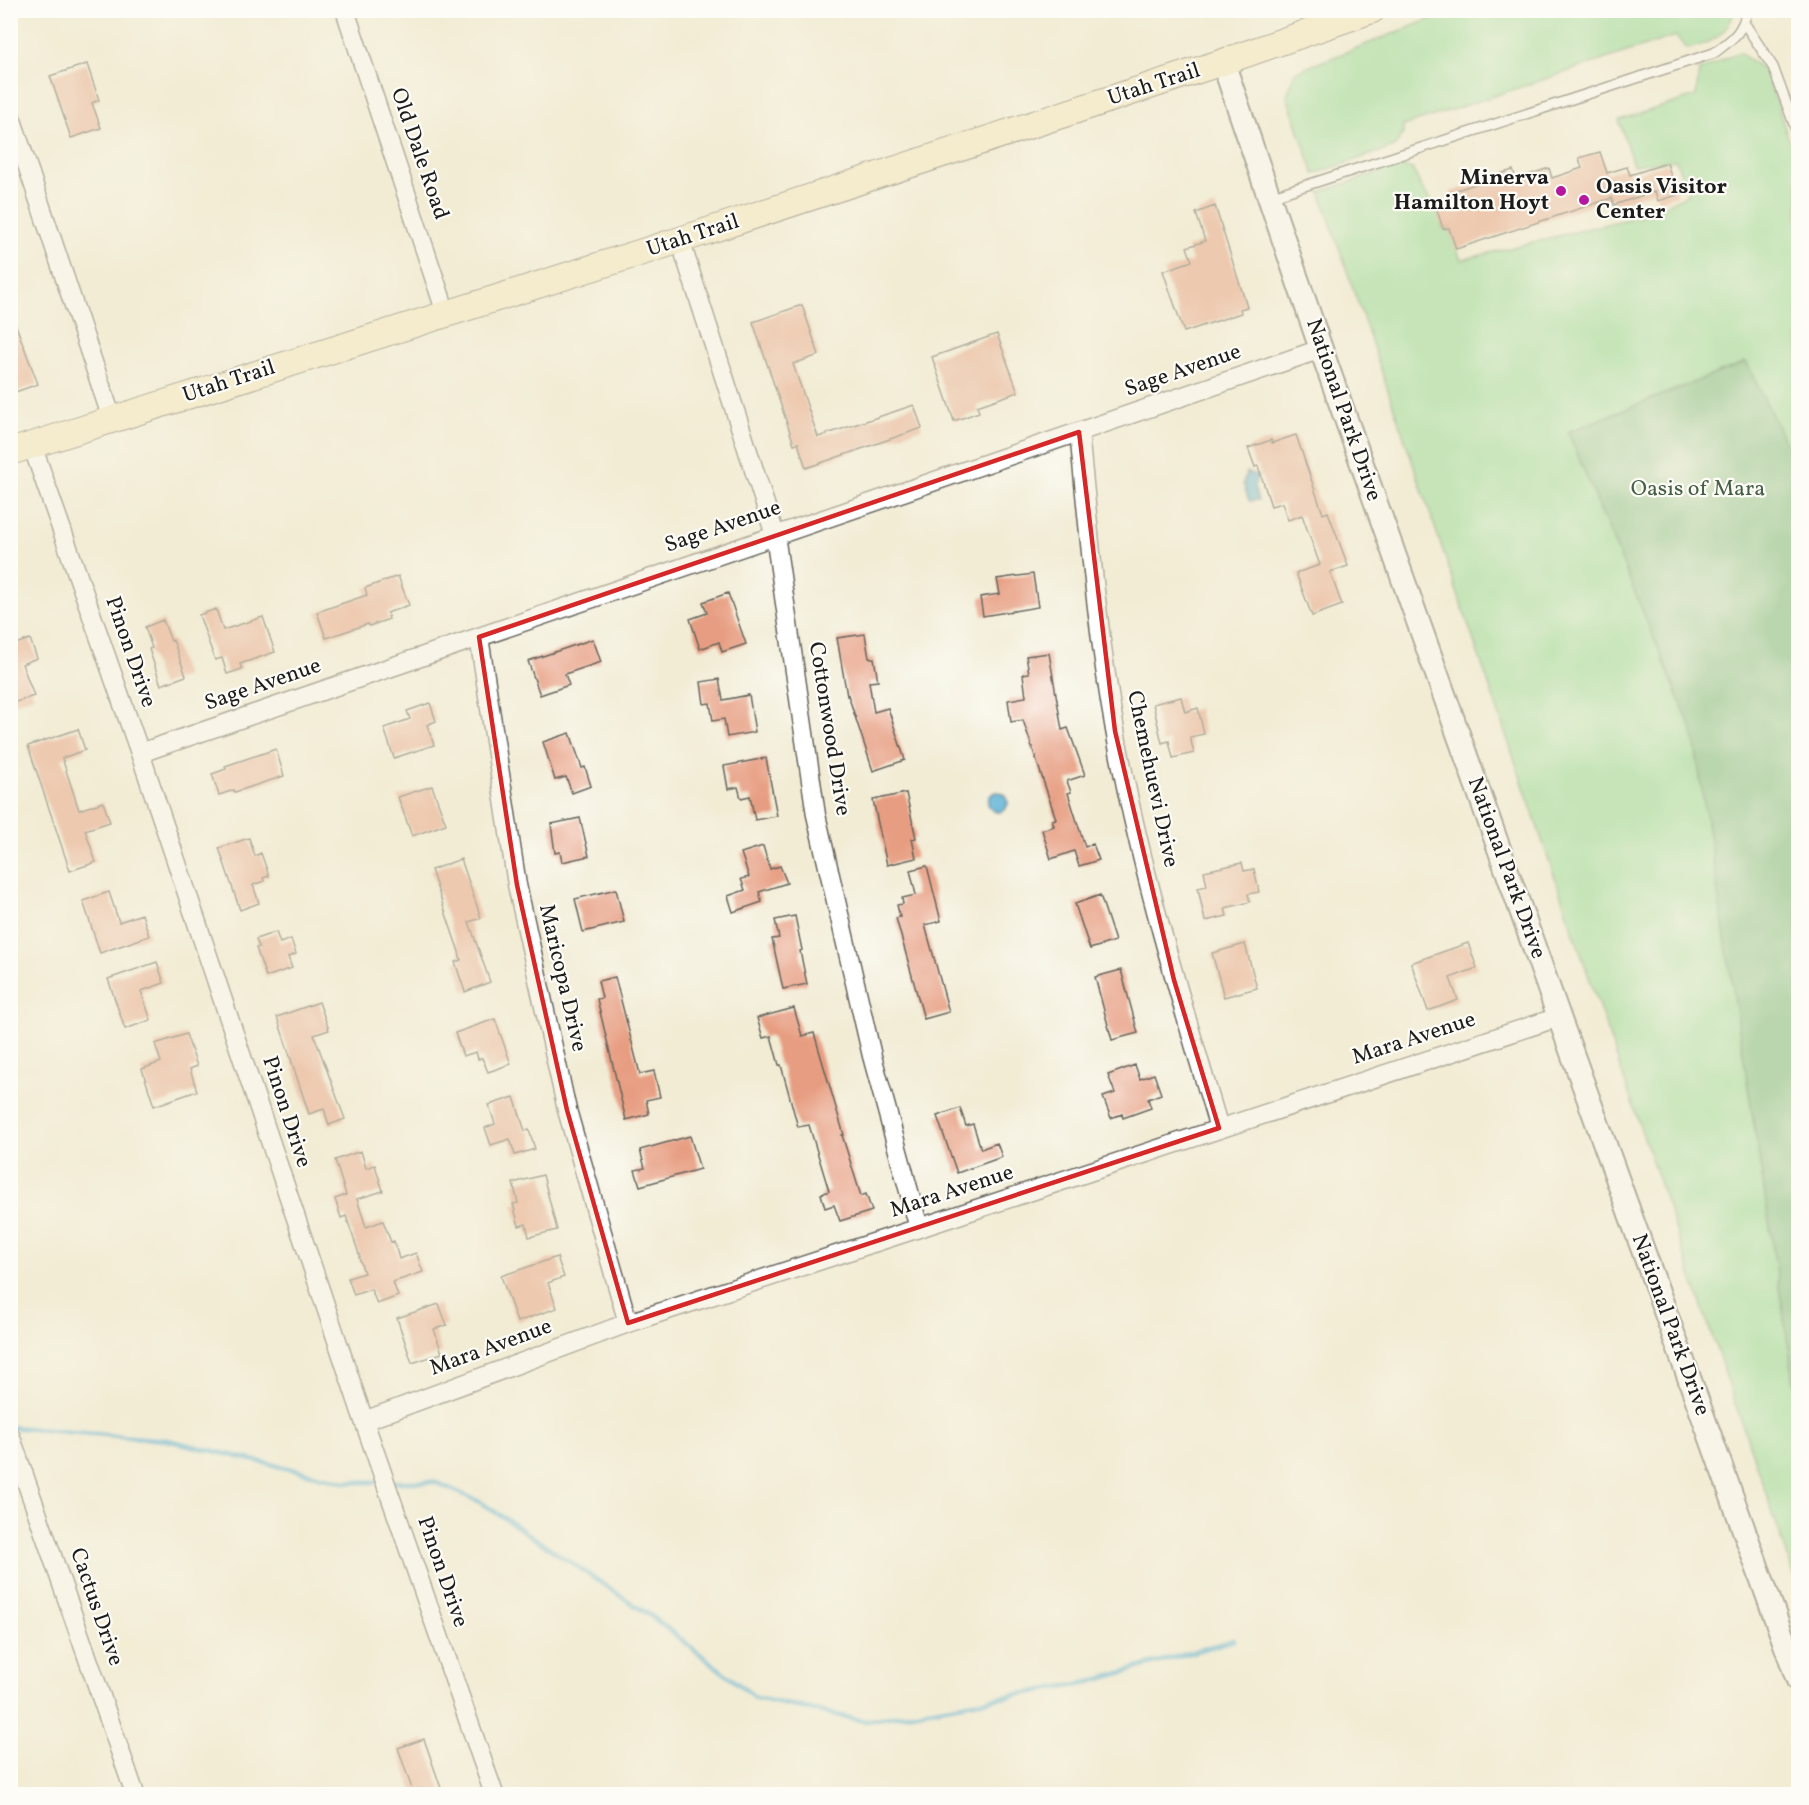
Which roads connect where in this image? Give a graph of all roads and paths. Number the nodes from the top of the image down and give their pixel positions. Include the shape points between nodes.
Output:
1 (345, 10) edge
2 (1372, 10) edge
3 (1747, 10) edge
4 (1745, 24) junction
5 (1223, 62) junction
6 (10, 114) edge
7 (1798, 135) edge
8 (1270, 198) junction
9 (680, 240) junction
10 (446, 313) junction
11 (1321, 349) junction
12 (112, 419) junction
13 (1079, 432) junction
14 (21, 449) edge
15 (776, 535) junction
16 (479, 637) junction
17 (140, 753) junction
18 (1559, 1017) junction
19 (1219, 1128) junction
20 (920, 1228) junction
21 (628, 1323) junction
22 (364, 1421) junction
23 (10, 1435) edge
24 (1797, 1678) edge
25 (135, 1794) edge
26 (494, 1794) edge

1 - 10 street, Old Dale Road
2 - 5 main road, Utah Trail
3 - 4 lane
4 - 7 lane via 1773,67
4 - 8 lane via 1714,53
5 - 8 street, National Park Drive
5 - 9 main road, Utah Trail
6 - 12 street
8 - 11 street, National Park Drive
9 - 10 main road, Utah Trail
9 - 15 street, Cottonwood Drive
10 - 12 main road, Utah Trail
11 - 13 street, Sage Avenue
11 - 18 street, National Park Drive
12 - 14 main road, Utah Trail
13 - 15 street, Sage Avenue
13 - 19 street, Chemehuevi Drive via 1100,634 1115,731 1174,980
14 - 17 street, Pinon Drive
15 - 16 street, Sage Avenue
15 - 20 street, Cottonwood Drive via 816,815 872,1056
16 - 17 street, Sage Avenue
16 - 21 street, Maricopa Drive via 517,885 567,1110
17 - 22 street, Pinon Drive
18 - 19 street, Mara Avenue
18 - 24 street, National Park Drive
19 - 20 street, Mara Avenue
20 - 21 street, Mara Avenue
21 - 22 street, Mara Avenue
22 - 26 street, Pinon Drive
23 - 25 street, Cactus Drive

